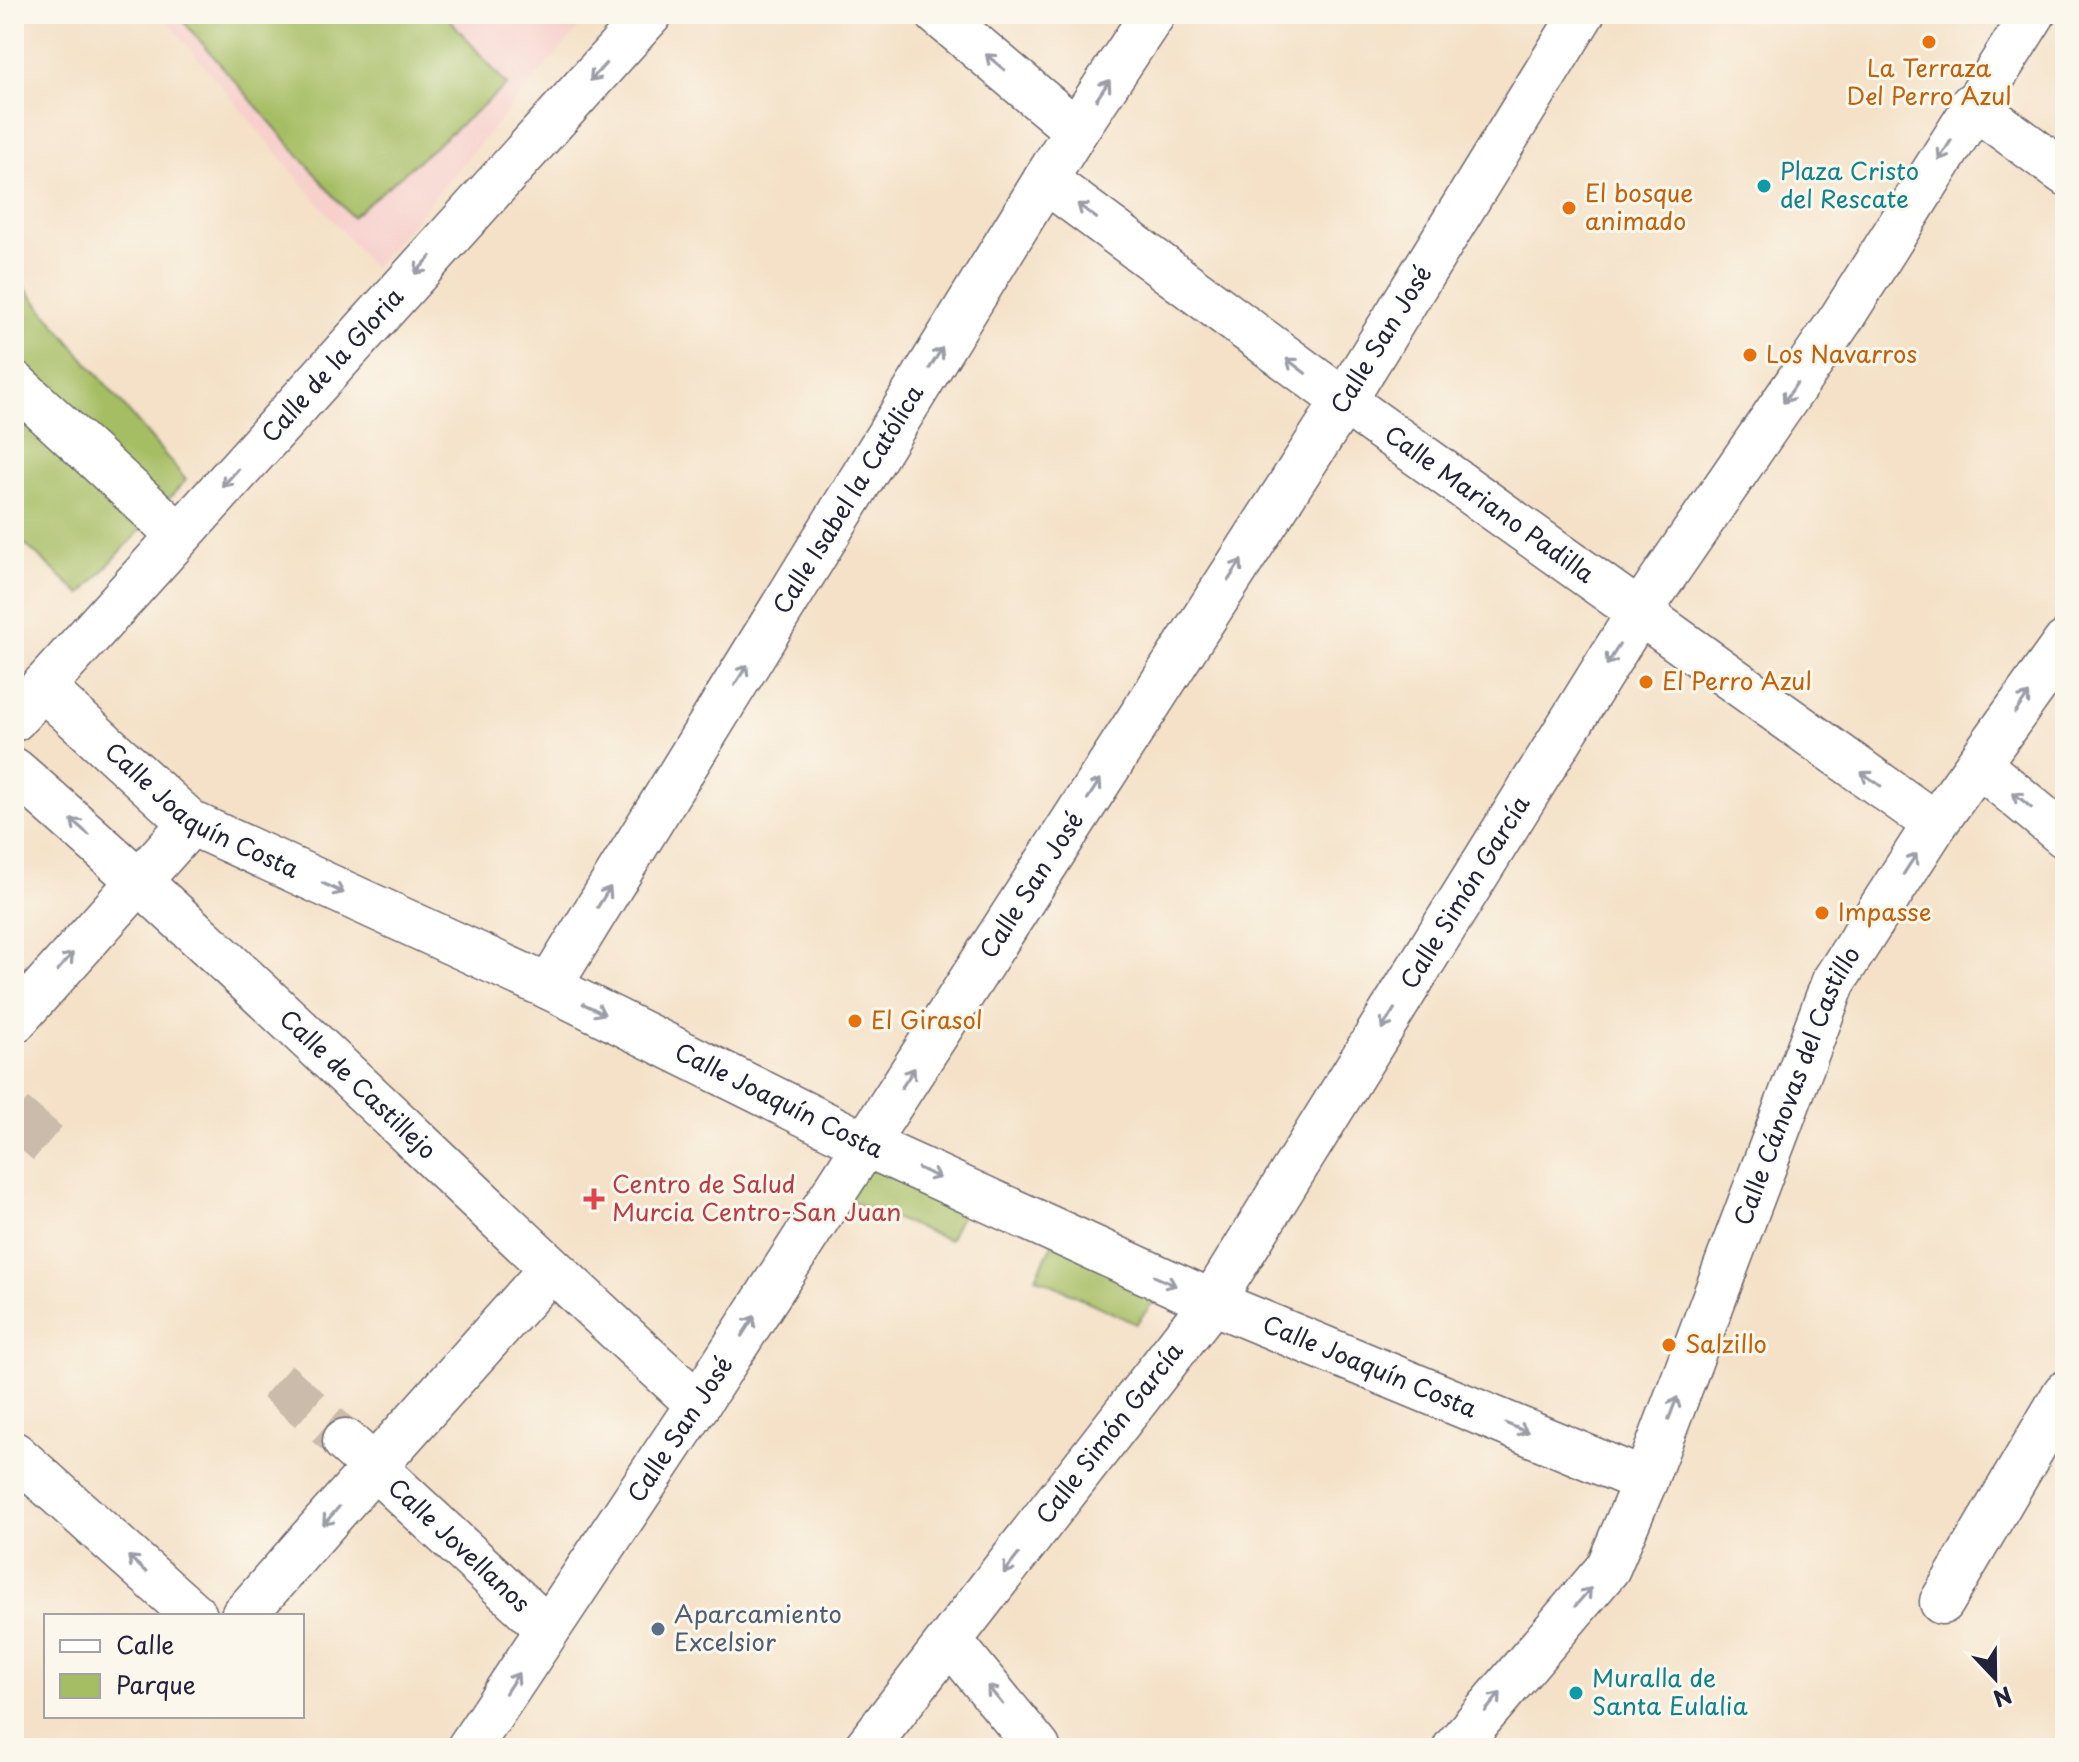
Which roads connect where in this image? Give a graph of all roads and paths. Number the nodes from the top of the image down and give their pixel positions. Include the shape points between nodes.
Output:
1 (650, 14) edge
2 (938, 14) edge
3 (1153, 14) edge
4 (1582, 14) edge
5 (2033, 14) edge
6 (1972, 105) junction
7 (1076, 130) junction
8 (2065, 173) edge
9 (1045, 180) junction
10 (14, 383) edge
11 (1344, 401) junction
12 (179, 535) junction
13 (1638, 614) junction
14 (2065, 643) edge
15 (28, 703) edge
16 (1978, 764) junction
17 (14, 770) edge
18 (191, 823) junction
19 (1935, 824) junction
20 (2065, 836) edge
21 (139, 878) junction
22 (549, 987) junction
23 (14, 1021) edge
24 (865, 1144) junction
25 (550, 1270) junction
26 (1212, 1302) junction
27 (2065, 1393) edge
28 (698, 1404) junction
29 (14, 1454) edge
30 (360, 1454) junction
31 (1645, 1481) junction
32 (1942, 1602) dead end
33 (193, 1614) edge
34 (244, 1614) edge
35 (547, 1628) junction
36 (951, 1642) junction
37 (469, 1748) edge
38 (866, 1748) edge
39 (1038, 1748) edge
40 (1455, 1748) edge

1 -> 12 street, Calle de la Gloria
7 -> 2 street
7 -> 3 street, Calle Isabel la Católica
4 - 11 street, Calle San José
5 - 6 street, Calle Simón García
6 - 8 street
6 -> 13 street, Calle Simón García via 1841,319
7 - 9 street, Calle Isabel la Católica
11 -> 9 street, Calle Mariano Padilla
22 -> 9 street, Calle Isabel la Católica
10 - 12 street
11 - 13 street, Calle Mariano Padilla
24 -> 11 street, Calle San José
12 - 15 street, Calle de la Gloria
19 -> 13 street, Calle Mariano Padilla
13 -> 26 street, Calle Simón García
16 -> 14 street, Calle Cánovas del Castillo
15 - 18 street, Calle Joaquín Costa
16 - 19 street, Calle Cánovas del Castillo
20 -> 16 street
21 -> 17 street, Calle de Castillejo
18 - 21 street
18 -> 22 street, Calle Joaquín Costa
31 -> 19 street, Calle Cánovas del Castillo via 1834,981
23 -> 21 street
21 - 25 street, Calle de Castillejo
22 -> 24 street, Calle Joaquín Costa
24 -> 26 street, Calle Joaquín Costa
28 -> 24 street, Calle San José
25 - 28 street, Calle de Castillejo
25 - 30 street
26 -> 31 street, Calle Joaquín Costa
26 -> 36 street, Calle Simón García
27 - 32 street
28 - 35 street, Calle San José
33 -> 29 street
30 -> 34 street, Calle Jovellanos
30 - 35 street, Calle Jovellanos
40 -> 31 street, Calle Cánovas del Castillo via 1608,1568
37 -> 35 street, Calle San José
36 - 38 street, Calle Simón García
39 -> 36 street

